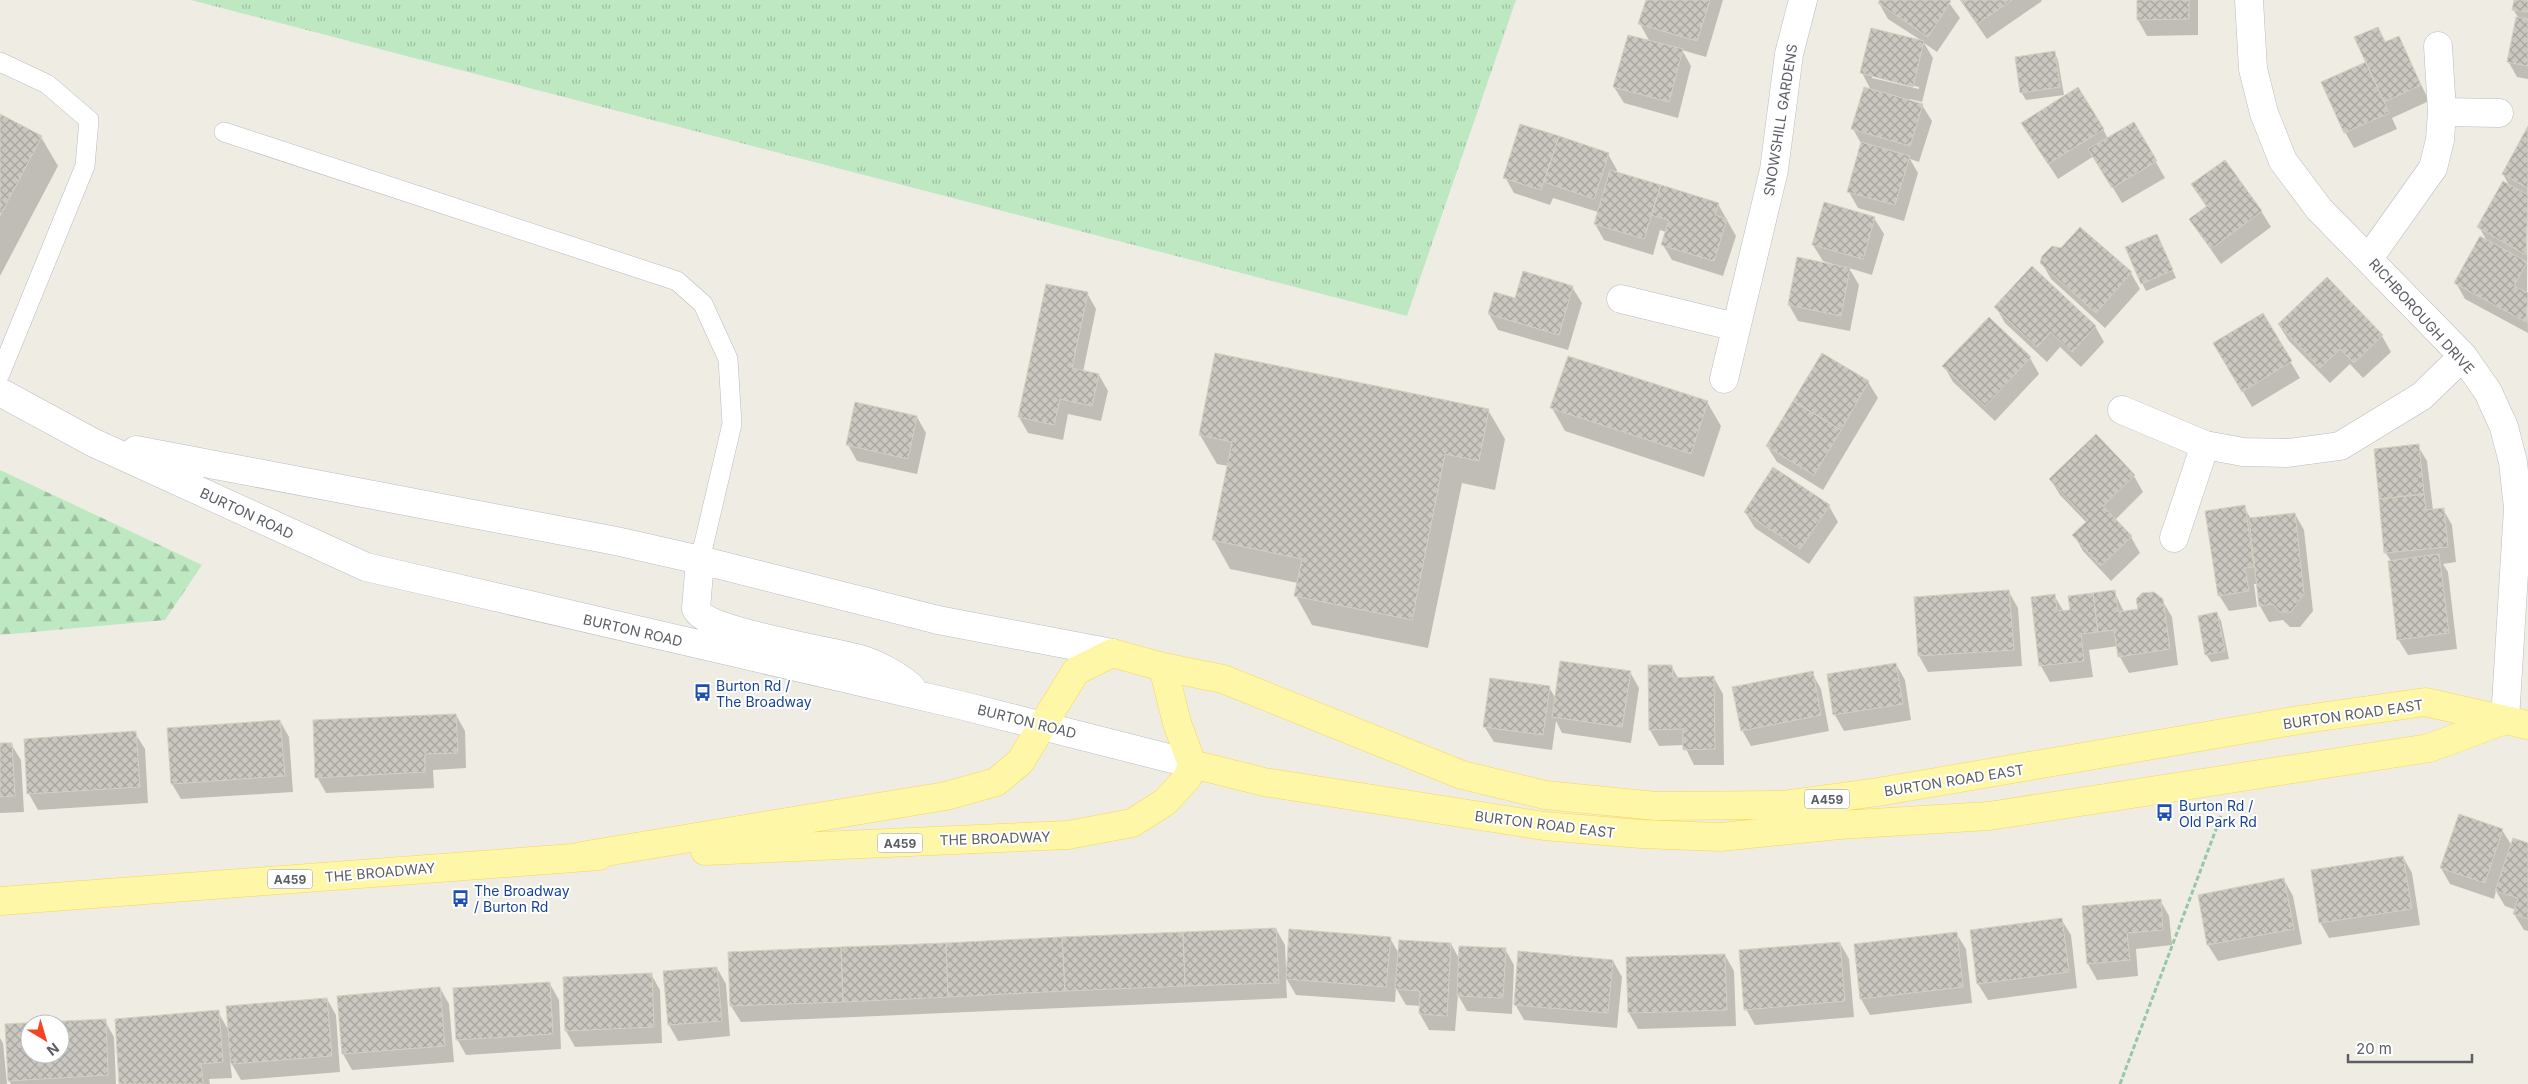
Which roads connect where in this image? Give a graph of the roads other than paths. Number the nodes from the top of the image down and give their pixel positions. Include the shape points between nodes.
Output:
1 (1803, 0) edge
2 (2249, 0) edge
3 (2438, 46) dead end
4 (0, 62) edge
5 (2442, 112) junction
6 (2499, 113) dead end
7 (224, 132) dead end
8 (2370, 258) junction
9 (1621, 299) dead end
10 (1736, 327) junction
11 (2463, 356) junction
12 (0, 374) edge
13 (1724, 379) dead end
14 (0, 392) edge
15 (2122, 410) dead end
16 (92, 442) junction
17 (2205, 444) junction
18 (2174, 538) dead end
19 (700, 560) junction
20 (1112, 653) junction
21 (1163, 667) junction
22 (921, 697) junction
23 (2516, 723) edge
24 (1043, 724) junction
25 (1192, 764) junction
26 (580, 856) junction
27 (0, 902) edge

1 - 10 main road, SNOWSHILL GARDENS via 1789,54 1774,170
2 - 8 main road, RICHBOROUGH DRIVE via 2253,69 2264,113 2283,161 2319,209
3 - 5 main road
4 - 12 lane via 47,84 89,120 85,166
5 - 6 main road
5 - 8 main road via 2433,168
7 - 19 lane via 678,281 703,304 728,359 732,424
8 - 11 main road, RICHBOROUGH DRIVE
9 - 10 main road
10 - 13 main road, SNOWSHILL GARDENS
11 - 17 main road via 2422,396 2340,446 2288,453 2243,452
11 - 23 main road, RICHBOROUGH DRIVE via 2488,392 2504,427 2513,462 2518,508
14 - 16 main road, BURTON ROAD
15 - 17 main road
16 - 19 main road, BURTON ROAD
16 - 22 main road, BURTON ROAD via 366,567
17 - 18 main road
19 - 20 main road, BURTON ROAD via 938,620
19 - 22 main road via 696,609 703,617 726,628 862,660 895,676
20 - 21 main road, BURTON ROAD EAST / A459
20 - 24 main road, THE BROADWAY / A459 via 1076,671
21 - 23 main road, BURTON ROAD EAST / A459 via 1223,679 1462,775 1544,795 1656,806 1782,805 2425,702
21 - 25 main road via 1177,723
22 - 24 main road, BURTON ROAD
23 - 25 main road, BURTON ROAD EAST / A459 via 2429,748 1989,816 1839,825 1720,837 1544,826 1264,782
24 - 25 main road, BURTON ROAD
24 - 26 main road, THE BROADWAY / A459 via 1020,762 996,782 946,796
25 - 26 main road, THE BROADWAY / A459 via 1188,777 1164,802 1132,823 1068,835
26 - 27 main road, THE BROADWAY / A459

